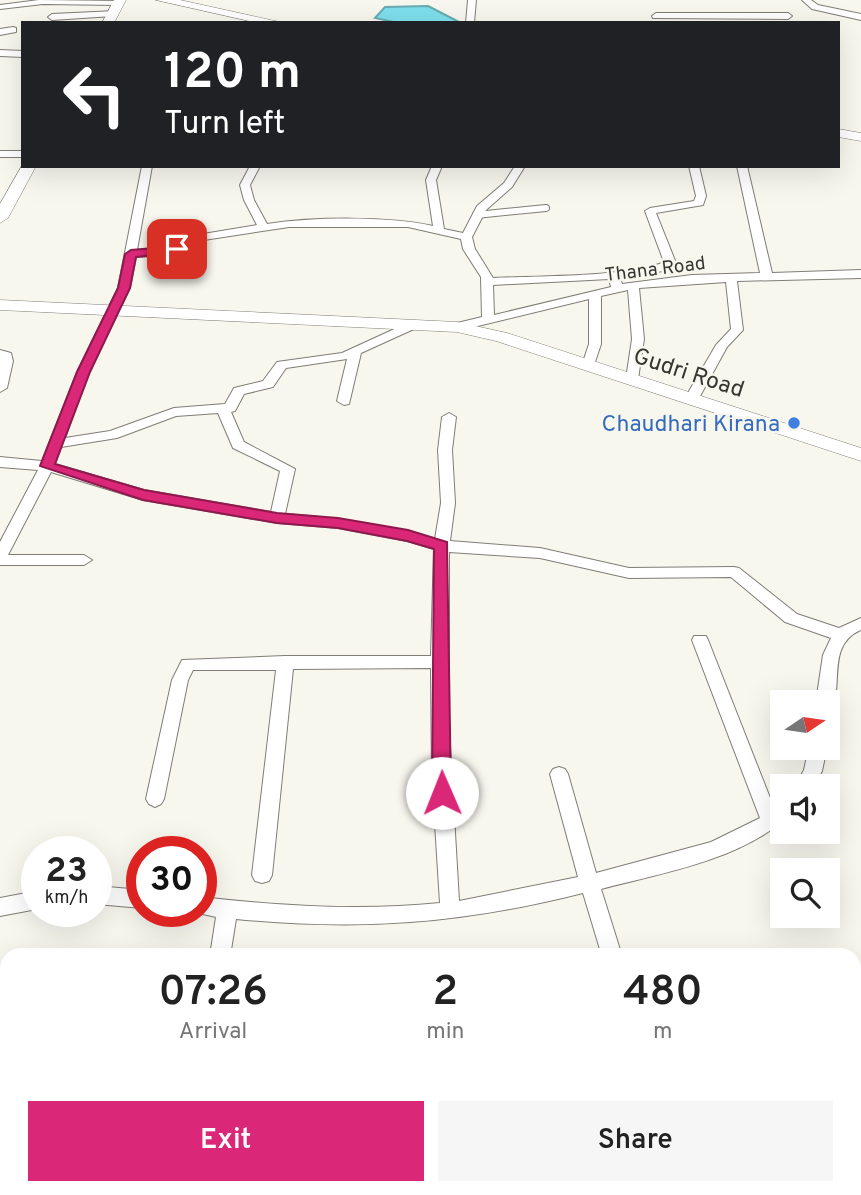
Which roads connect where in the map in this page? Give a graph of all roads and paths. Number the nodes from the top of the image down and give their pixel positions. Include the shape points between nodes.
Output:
1 (162, 0) edge
2 (472, 0) edge
3 (806, 0) edge
4 (0, 7) edge
5 (115, 10) edge
6 (832, 11) junction
7 (807, 13) dead end
8 (656, 16) dead end
9 (52, 17) dead end
10 (861, 17) edge
11 (268, 21) edge
12 (470, 21) edge
13 (783, 21) edge
14 (13, 30) dead end
15 (0, 32) edge
16 (0, 53) edge
17 (21, 54) edge
18 (840, 133) edge
19 (861, 137) edge
20 (0, 154) edge
21 (21, 154) edge
22 (28, 168) edge
23 (147, 168) edge
24 (254, 168) edge
25 (437, 168) edge
26 (519, 168) edge
27 (694, 168) edge
28 (742, 168) edge
29 (546, 208) dead end
30 (476, 215) junction
31 (0, 218) edge
32 (263, 226) junction
33 (439, 230) junction
34 (466, 237) junction
35 (131, 254) junction
36 (861, 274) edge
37 (614, 275) junction
38 (768, 277) junction
39 (731, 278) junction
40 (488, 282) junction
41 (633, 285) junction
42 (617, 289) junction
43 (594, 294) junction
44 (0, 305) edge
45 (114, 310) junction
46 (488, 318) junction
47 (412, 325) junction
48 (457, 327) junction
49 (501, 337) joint
50 (355, 353) junction
51 (0, 354) edge
52 (588, 365) junction
53 (632, 379) junction
54 (0, 388) edge
55 (692, 398) junction
56 (344, 401) dead end
57 (223, 409) junction
58 (449, 417) dead end
59 (57, 443) junction
60 (861, 455) edge
61 (0, 462) edge
62 (47, 466) junction
63 (277, 518) junction
64 (442, 546) junction
65 (0, 558) edge
66 (85, 560) dead end
67 (861, 624) edge
68 (839, 634) junction
69 (700, 640) dead end
70 (285, 662) junction
71 (441, 662) junction
72 (827, 690) edge
73 (559, 774) dead end
74 (155, 799) dead end
75 (770, 802) edge
76 (770, 820) edge
77 (262, 875) dead end
78 (590, 883) junction
79 (21, 903) edge
80 (0, 907) edge
81 (217, 908) edge
82 (227, 909) junction
83 (450, 911) junction
84 (221, 948) edge
85 (610, 948) edge

1 - 11 street
2 - 12 street
3 - 6 street
4 - 5 street via 43,2
5 - 9 street
6 - 7 street
6 - 10 street
8 - 13 street via 791,15
14 - 15 street
16 - 17 street
18 - 19 street
20 - 21 street
22 - 31 street
23 - 35 street
24 - 32 street via 245,185
25 - 33 street via 431,180
26 - 30 street
27 - 37 street via 699,203 650,211 670,263 659,269
28 - 38 street
29 - 30 lane
30 - 34 street
32 - 33 street via 396,223
32 - 35 street via 193,239 170,252
33 - 34 street
34 - 40 street
35 - 45 street via 128,277
36 - 38 street, Thana Road
37 - 40 street
37 - 42 street
38 - 39 street, Thana Road
39 - 41 street, Thana Road
39 - 55 street via 737,330 722,345
40 - 46 street
41 - 42 street, Thana Road
41 - 53 street via 638,339
42 - 43 street, Thana Road
43 - 46 street, Thana Road
43 - 52 street via 595,344
44 - 45 street
45 - 47 street
45 - 59 street via 83,372
46 - 48 street, Thana Road
47 - 48 street
47 - 50 street
48 - 49 street
49 - 52 street, Gudri Road
50 - 56 street
50 - 57 street via 282,365 268,384 239,391 234,404
51 - 54 street via 7,356
52 - 53 street, Gudri Road
53 - 55 street, Gudri Road
55 - 60 street, Gudri Road
57 - 59 street via 174,412 112,435
57 - 63 street via 237,445 288,469
58 - 64 street via 443,439 448,497
59 - 62 street
61 - 62 street
62 - 63 street via 143,495
62 - 65 street
63 - 64 street via 338,523
64 - 68 street via 540,553 629,573 734,572 791,618
64 - 71 street
65 - 66 street
67 - 68 street
68 - 72 street
69 - 75 street
70 - 71 street
70 - 74 street via 188,664 180,680
70 - 77 street
71 - 83 street via 443,834
73 - 78 street
76 - 78 street via 706,853
78 - 83 street via 538,897
78 - 85 street
79 - 80 street
81 - 82 street
82 - 83 street via 353,917
82 - 84 street

